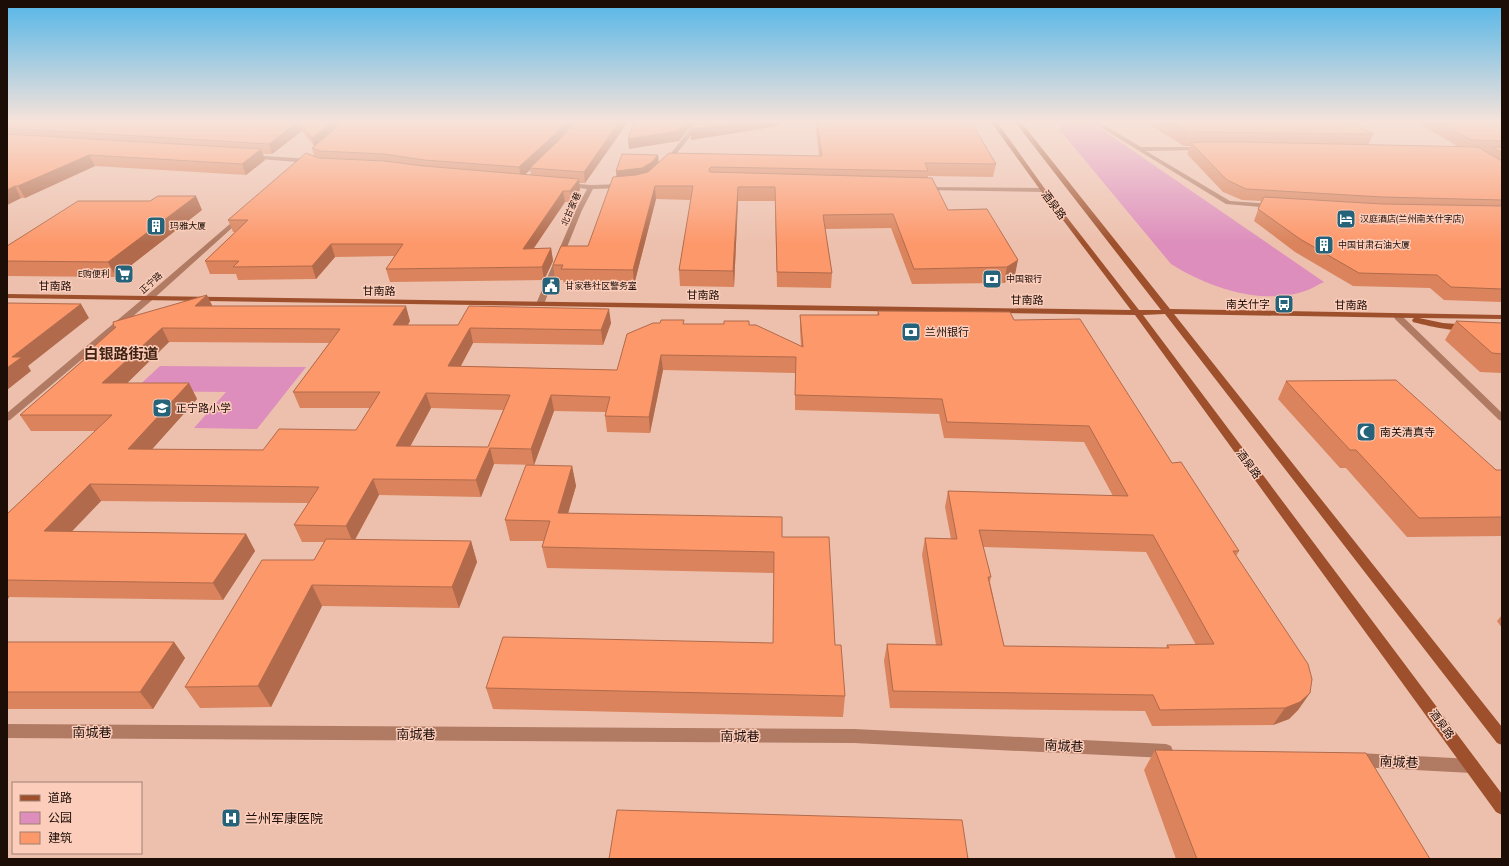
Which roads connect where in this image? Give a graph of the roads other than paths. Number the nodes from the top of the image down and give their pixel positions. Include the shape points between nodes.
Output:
1 (304, 162) edge
2 (667, 162) edge
3 (1023, 162) edge
4 (1050, 162) edge
5 (1162, 162) edge
6 (295, 170) edge
7 (661, 170) edge
8 (561, 184) edge
9 (627, 186) edge
10 (591, 187) junction
11 (918, 188) edge
12 (1043, 190) junction
13 (1283, 207) edge
14 (249, 210) edge
15 (7, 296) edge
16 (148, 299) junction
17 (540, 304) junction
18 (1137, 312) junction
19 (1166, 312) junction
20 (1398, 317) junction
21 (1502, 317) edge
22 (1473, 327) edge
23 (7, 418) edge
24 (1502, 418) edge
25 (7, 731) edge
26 (1502, 738) edge
27 (1181, 752) edge
28 (1341, 759) edge
29 (1472, 766) junction
30 (1502, 807) edge

1 - 6 street
2 - 7 street
3 - 12 main road, 酒泉路
4 - 19 main road, 酒泉路
5 - 13 street via 1228,203
8 - 10 street, 北甘家巷
9 - 10 street
10 - 17 street, 北甘家巷
11 - 12 street
12 - 18 main road, 酒泉路
14 - 16 street, 正宁路
15 - 16 main road, 甘南路
16 - 17 main road, 甘南路
16 - 23 street, 正宁路
17 - 18 main road, 甘南路
18 - 19 main road, 甘南路
18 - 29 main road, 酒泉路
19 - 20 main road, 甘南路
19 - 26 main road, 酒泉路
20 - 21 main road, 甘南路
20 - 22 main road, 甘南路 via 1443,326
20 - 24 street
25 - 27 street, 南城巷 via 854,736
28 - 29 street, 南城巷
29 - 30 main road, 酒泉路

